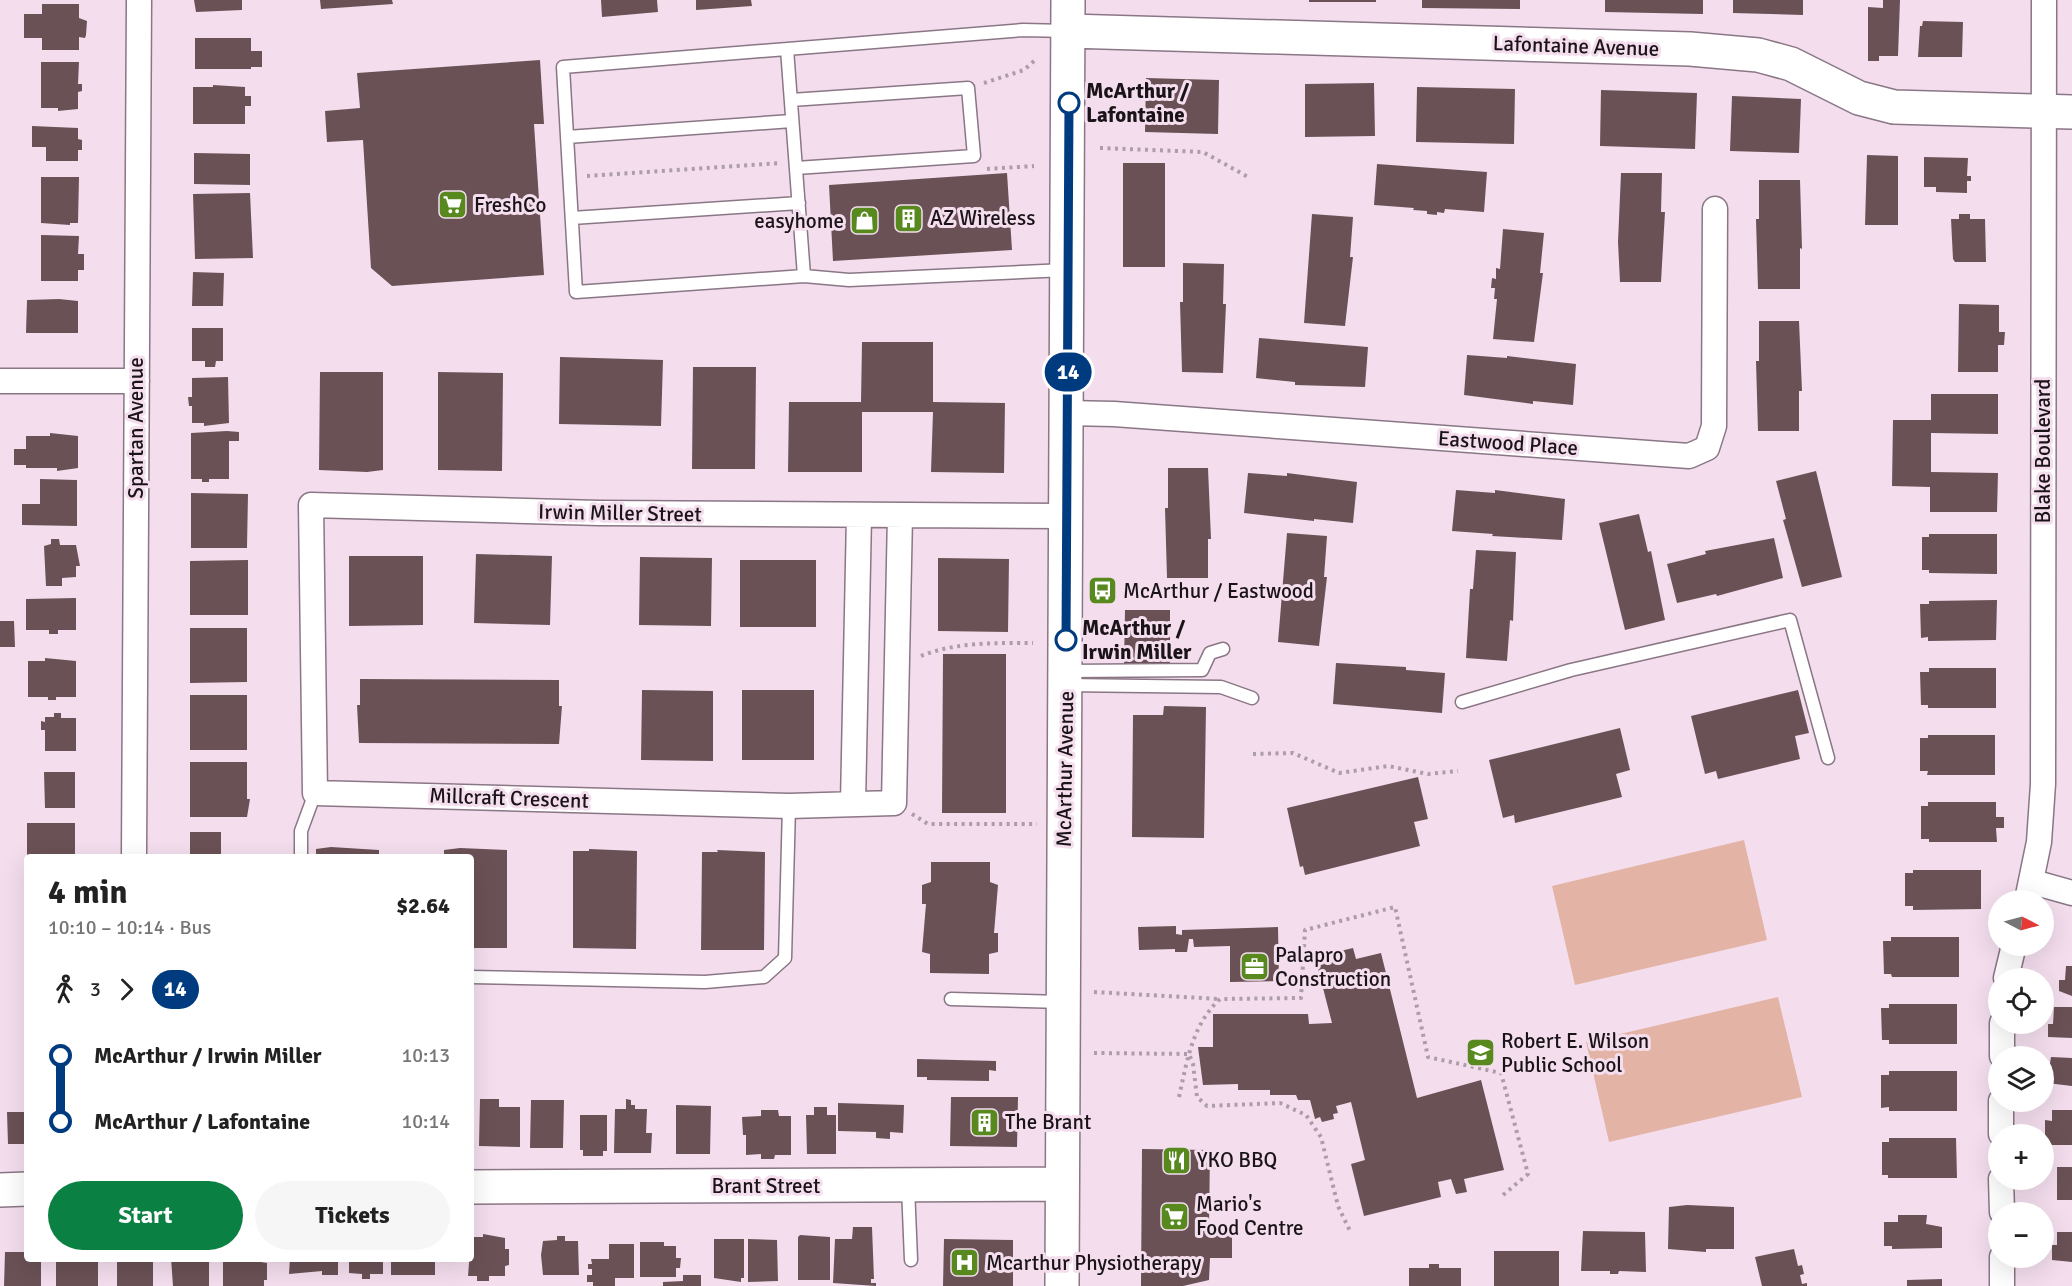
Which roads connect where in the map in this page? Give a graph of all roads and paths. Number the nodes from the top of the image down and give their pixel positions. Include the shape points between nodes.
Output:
1 (139, 0) edge
2 (2044, 0) edge
3 (1068, 15) edge
4 (787, 49) junction
5 (1034, 62) dead end
6 (968, 88) junction
7 (791, 100) junction
8 (2057, 112) edge
9 (792, 121) junction
10 (567, 137) junction
11 (1100, 148) dead end
12 (796, 168) junction
13 (1250, 178) dead end
14 (799, 202) junction
15 (1715, 209) dead end
16 (572, 218) junction
17 (1068, 270) junction
18 (804, 276) junction
19 (0, 381) edge
20 (137, 381) junction
21 (1067, 413) junction
22 (900, 515) junction
23 (859, 516) junction
24 (1066, 516) junction
25 (1033, 643) dead end
26 (1223, 649) dead end
27 (896, 670) junction
28 (1066, 678) junction
29 (1252, 698) dead end
30 (1462, 702) dead end
31 (1253, 754) dead end
32 (1828, 758) dead end
33 (1458, 771) dead end
34 (315, 793) junction
35 (853, 803) junction
36 (894, 803) junction
37 (789, 806) junction
38 (1064, 824) junction
39 (134, 854) edge
40 (301, 854) edge
41 (2030, 890) edge
42 (2054, 892) edge
43 (2072, 892) edge
44 (474, 977) edge
45 (1094, 992) dead end
46 (951, 999) dead end
47 (1220, 999) junction
48 (1063, 1002) junction
49 (1094, 1053) dead end
50 (1189, 1054) junction
51 (1179, 1097) dead end
52 (1062, 1184) junction
53 (908, 1185) junction
54 (474, 1187) edge
55 (24, 1189) edge
56 (0, 1190) edge
57 (1503, 1195) dead end
58 (1350, 1231) dead end
59 (910, 1260) dead end
60 (2002, 1268) edge
61 (1062, 1286) edge
62 (2002, 1286) edge

1 - 20 street, Spartan Avenue
2 - 8 street, Blake Boulevard
3 - 4 lane via 1023,30
3 - 8 street, Lafontaine Avenue via 1758,55 1791,64 1859,98 1894,107
3 - 17 street, McArthur Avenue
4 - 7 lane
4 - 10 lane via 563,67
5 - 6 path via 1024,70
6 - 7 lane
6 - 12 lane via 974,156
7 - 9 lane
8 - 41 street, Blake Boulevard via 2043,784
9 - 10 lane
9 - 12 lane
10 - 16 lane
11 - 13 path via 1203,152
12 - 14 lane
14 - 16 lane
14 - 18 lane
15 - 21 street, Eastwood Place via 1714,426 1707,448 1689,456
16 - 18 lane via 576,292
17 - 18 lane via 849,280
17 - 21 street, McArthur Avenue
19 - 20 street
20 - 39 street, Spartan Avenue
21 - 24 street, McArthur Avenue
22 - 23 street, Irwin Miller Street
22 - 24 street, Irwin Miller Street
22 - 27 street
23 - 34 street, Irwin Miller Street via 312,505
23 - 35 street
24 - 28 street, McArthur Avenue
25 - 27 path via 937,650
26 - 28 lane via 1210,653 1202,670
27 - 36 street
28 - 29 lane via 1221,687
28 - 38 street, McArthur Avenue
30 - 32 lane via 1571,670 1790,620
31 - 33 path via 1293,753 1339,773 1388,766 1428,774
34 - 37 street, Millcraft Crescent
34 - 40 lane via 302,831
35 - 36 street, Millcraft Crescent
35 - 37 street, Millcraft Crescent
36 - 38 path via 928,824
37 - 44 lane via 784,958 764,977 705,982
38 - 48 street, McArthur Avenue
42 - 43 street
45 - 47 path
46 - 48 lane
47 - 50 path via 1207,1011
47 - 57 path via 1301,998 1305,930 1395,907 1428,1057 1501,1073 1528,1174
48 - 52 street, McArthur Avenue
49 - 50 path
50 - 51 path
50 - 58 path via 1197,1097 1207,1106 1280,1103 1306,1115 1321,1137 1338,1206
52 - 53 street, Brant Street
52 - 61 street, McArthur Avenue
53 - 54 street, Brant Street
53 - 59 lane
55 - 56 street
60 - 62 street

